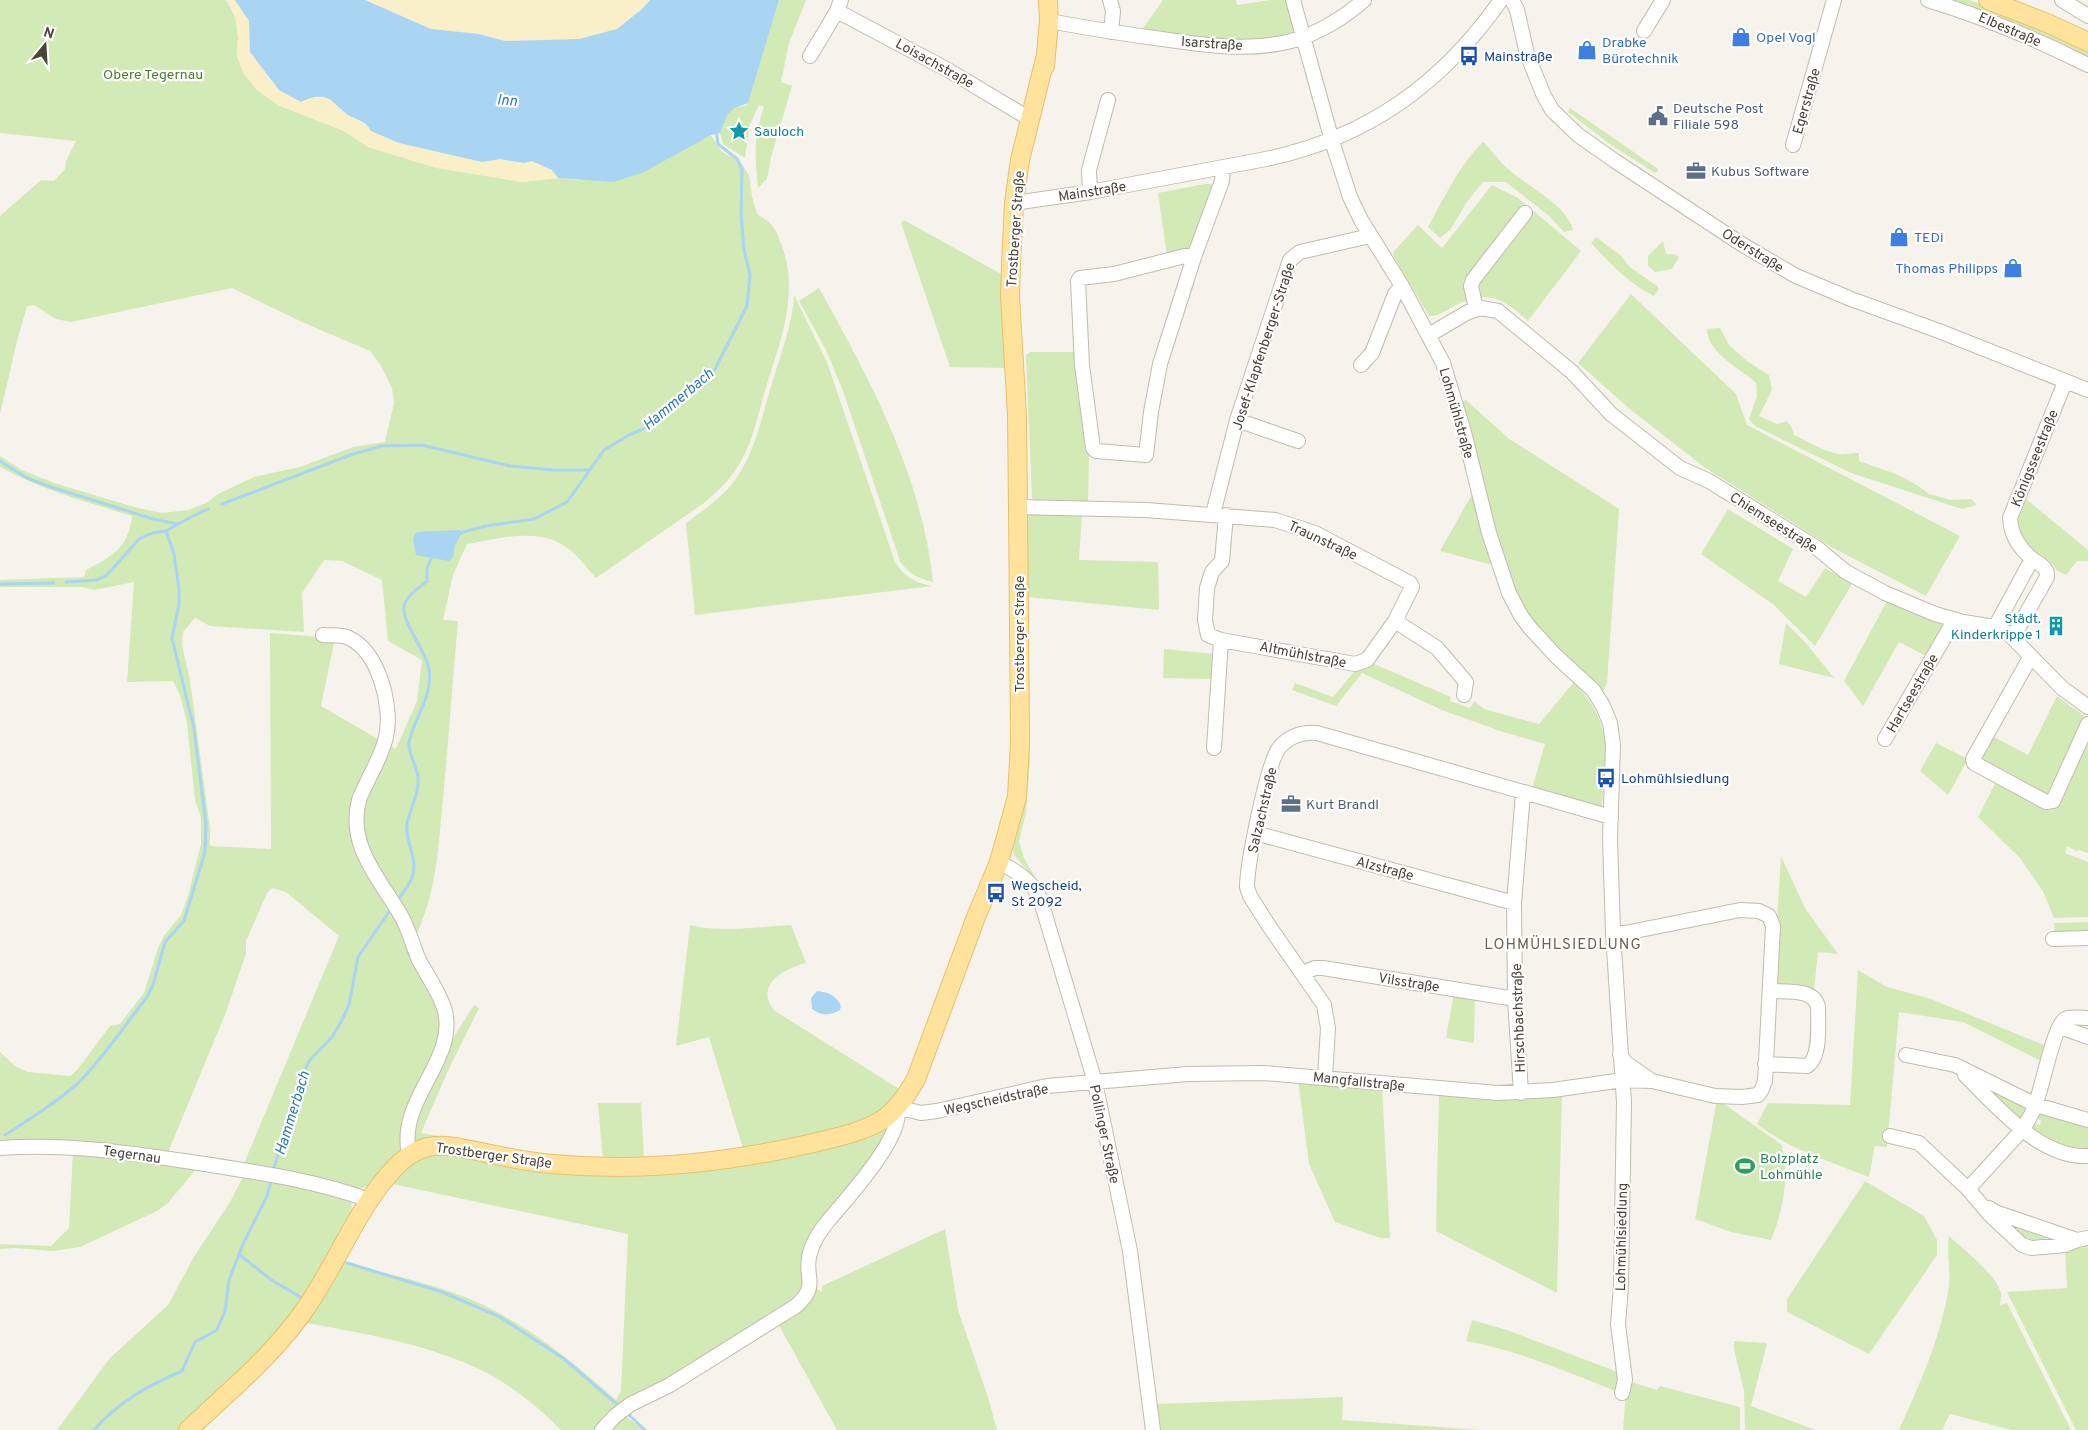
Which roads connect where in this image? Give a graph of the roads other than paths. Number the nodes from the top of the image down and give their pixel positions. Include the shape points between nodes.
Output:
1 (1048, 0) edge
2 (1110, 0) edge
3 (1293, 0) edge
4 (1364, 0) edge
5 (1501, 0) edge
6 (1512, 0) edge
7 (1663, 0) edge
8 (1834, 0) edge
9 (1928, 0) edge
10 (1988, 0) edge
11 (2062, 0) edge
12 (840, 6) edge
13 (2088, 16) edge
14 (1049, 21) junction
15 (1644, 31) dead end
16 (1111, 32) junction
17 (1303, 38) junction
18 (2088, 42) edge
19 (1046, 55) junction
20 (810, 56) dead end
21 (2088, 65) edge
22 (1108, 100) dead end
23 (1030, 118) junction
24 (1026, 138) junction
25 (1332, 141) junction
26 (1793, 145) dead end
27 (1223, 167) junction
28 (1090, 192) junction
29 (1014, 203) junction
30 (1526, 213) dead end
31 (1370, 236) junction
32 (1194, 258) junction
33 (1402, 286) junction
34 (1476, 309) junction
35 (1429, 335) junction
36 (1361, 365) dead end
37 (2065, 382) junction
38 (2088, 390) edge
39 (1237, 420) junction
40 (1298, 441) dead end
41 (1018, 507) junction
42 (1220, 515) junction
43 (2032, 559) junction
44 (1395, 621) junction
45 (1954, 621) junction
46 (1995, 627) junction
47 (323, 635) dead end
48 (2014, 638) junction
49 (1221, 640) junction
50 (2031, 656) junction
51 (1464, 695) dead end
52 (2088, 707) edge
53 (2088, 724) edge
54 (1885, 739) dead end
55 (1214, 748) dead end
56 (1523, 793) junction
57 (1611, 817) junction
58 (1255, 833) junction
59 (999, 862) junction
60 (1514, 903) junction
61 (1613, 933) junction
62 (2088, 938) edge
63 (2053, 939) dead end
64 (1304, 973) junction
65 (1770, 991) junction
66 (1515, 999) junction
67 (2086, 1018) edge
68 (2060, 1028) junction
69 (2085, 1036) edge
70 (1620, 1055) junction
71 (1906, 1055) dead end
72 (1765, 1064) junction
73 (1955, 1065) junction
74 (1325, 1077) junction
75 (1623, 1080) junction
76 (1652, 1081) junction
77 (1095, 1082) junction
78 (2006, 1090) junction
79 (1521, 1093) junction
80 (1995, 1104) junction
81 (2036, 1105) junction
82 (897, 1108) junction
83 (2088, 1120) edge
84 (2022, 1130) junction
85 (1890, 1136) dead end
86 (0, 1148) edge
87 (409, 1155) junction
88 (2088, 1156) edge
89 (1968, 1190) junction
90 (369, 1200) junction
91 (1979, 1201) junction
92 (2019, 1221) junction
93 (2048, 1230) junction
94 (2010, 1234) junction
95 (2083, 1239) edge
96 (2044, 1247) junction
97 (1622, 1393) dead end
98 (188, 1430) edge
99 (602, 1430) edge
100 (1153, 1430) edge

1 - 14 main road, Trostberger Straße
2 - 16 street via 1113,12
3 - 17 street, Lohmühlstraße
4 - 17 street, Isarstraße
5 - 25 street, Mainstraße via 1466,44 1426,83 1373,120
6 - 37 street, Oderstraße via 1527,54 1552,110 1578,134 1616,161 1796,276
7 - 15 street
8 - 26 street, Egerstraße
9 - 21 street, Elbestraße via 2016,30
10 - 18 main road
11 - 13 street
12 - 20 street
12 - 23 street, Loisachstraße
14 - 16 street, Isarstraße
14 - 19 main road, Trostberger Straße
16 - 17 street, Isarstraße via 1227,46 1272,45
17 - 25 street, Lohmühlstraße
19 - 23 main road, Trostberger Straße
19 - 24 main road, Trostberger Straße via 1039,106
22 - 28 street via 1089,170
23 - 24 main road, Trostberger Straße
24 - 29 main road, Trostberger Straße
25 - 27 street, Mainstraße via 1292,154
25 - 31 street, Lohmühlstraße via 1350,197
27 - 28 street, Mainstraße
27 - 32 street via 1222,182
28 - 29 street, Mainstraße
29 - 41 main road, Trostberger Straße via 1010,296
30 - 34 street via 1473,280 1471,286
31 - 33 street, Lohmühlstraße
31 - 39 street, Josef-Klapfenberger-Straße via 1307,250 1292,257
32 - 32 street via 1185,256 1114,274 1080,278 1082,365 1096,452 1146,455 1160,364
33 - 35 street, Lohmühlstraße
33 - 36 street via 1395,294 1372,353
34 - 35 street
34 - 45 street, Chiemseestraße via 1488,308 1502,313 1572,372 1611,414 1680,468 1709,482 1817,548 1846,572 1885,593
35 - 57 street, Lohmühlstraße via 1451,386 1508,593 1531,629 1593,690 1605,711 1612,737
37 - 38 street, Oderstraße
37 - 43 street, Königsseestraße via 2010,518 2017,544
39 - 40 street
39 - 42 street, Josef-Klapfenberger-Straße
41 - 42 street, Traunstraße
41 - 59 main road, Trostberger Straße via 1019,768 1014,809
42 - 44 street, Traunstraße via 1275,520 1300,527 1410,583 1412,590
42 - 49 street via 1224,556 1209,578 1205,620 1208,636
43 - 46 street
43 - 48 street, Königsseestraße via 2044,567 2047,577
44 - 49 street, Altmühlstraße via 1372,655 1355,664
44 - 51 street via 1444,654 1466,682
45 - 46 street, Chiemseestraße
45 - 54 street, Hartseestraße
46 - 48 street, Chiemseestraße
47 - 87 street via 348,637 362,648 377,670 387,702 386,736 359,800 356,830 372,872 400,914 442,1003 447,1031 408,1124
48 - 50 street, Chiemseestraße
49 - 55 street
50 - 52 street, Chiemseestraße via 2062,688
50 - 53 street via 1973,758 1974,763 2046,802 2053,801
56 - 57 street, Salzachstraße
56 - 58 street, Salzachstraße via 1329,736 1300,734 1284,744 1274,757
56 - 60 street, Hirschbachstraße
57 - 61 street, Lohmühlsiedlung
58 - 60 street, Alzstraße
58 - 64 street, Salzachstraße via 1248,892
59 - 77 street, Pollinger Straße via 1024,877 1040,898
59 - 82 main road, Trostberger Straße via 916,1079
60 - 66 street, Hirschbachstraße
61 - 65 street via 1740,910 1763,912 1772,920 1773,926
61 - 70 street, Lohmühlsiedlung
62 - 63 street
64 - 66 street, Vilsstraße via 1324,968
64 - 74 street, Salzachstraße via 1326,1009
65 - 72 street
65 - 72 street via 1807,994 1818,1002 1816,1053 1807,1066
66 - 79 street, Hirschbachstraße
67 - 68 street via 2065,1019
67 - 69 street via 2080,1020 2078,1028
68 - 69 street
68 - 81 street
70 - 75 street, Lohmühlsiedlung
70 - 76 street
71 - 73 street
72 - 76 street via 1762,1089 1752,1097 1715,1096
73 - 78 street
73 - 80 street
74 - 77 street, Mangfallstraße via 1231,1072
74 - 79 street, Mangfallstraße via 1439,1089
75 - 76 street
75 - 79 street, Mangfallstraße
75 - 97 street, Lohmühlsiedlung via 1618,1324 1625,1380
77 - 82 street, Wegscheidstraße via 1036,1088 937,1111
77 - 100 street, Pollinger Straße via 1130,1251
78 - 80 street via 1998,1096
78 - 81 street
80 - 84 street
81 - 83 street
81 - 84 street
82 - 87 main road, Trostberger Straße via 876,1123 822,1141 692,1163 607,1167 570,1165 528,1161 448,1146 430,1146
82 - 99 street, Trostberger Straße via 898,1121 890,1139 815,1240 809,1260 810,1288 803,1300 670,1385 631,1404
84 - 88 street via 2041,1144
84 - 89 street
85 - 89 street via 1919,1143
86 - 90 street, Tegernau via 87,1148 280,1176
87 - 90 main road, Trostberger Straße
89 - 91 street
90 - 98 main road, Trostberger Straße via 311,1300 289,1331
91 - 92 street via 1995,1212
91 - 94 street
92 - 93 street
92 - 94 street via 2012,1223
93 - 95 street
93 - 96 street via 2050,1240
94 - 96 street via 2022,1245
95 - 96 street

